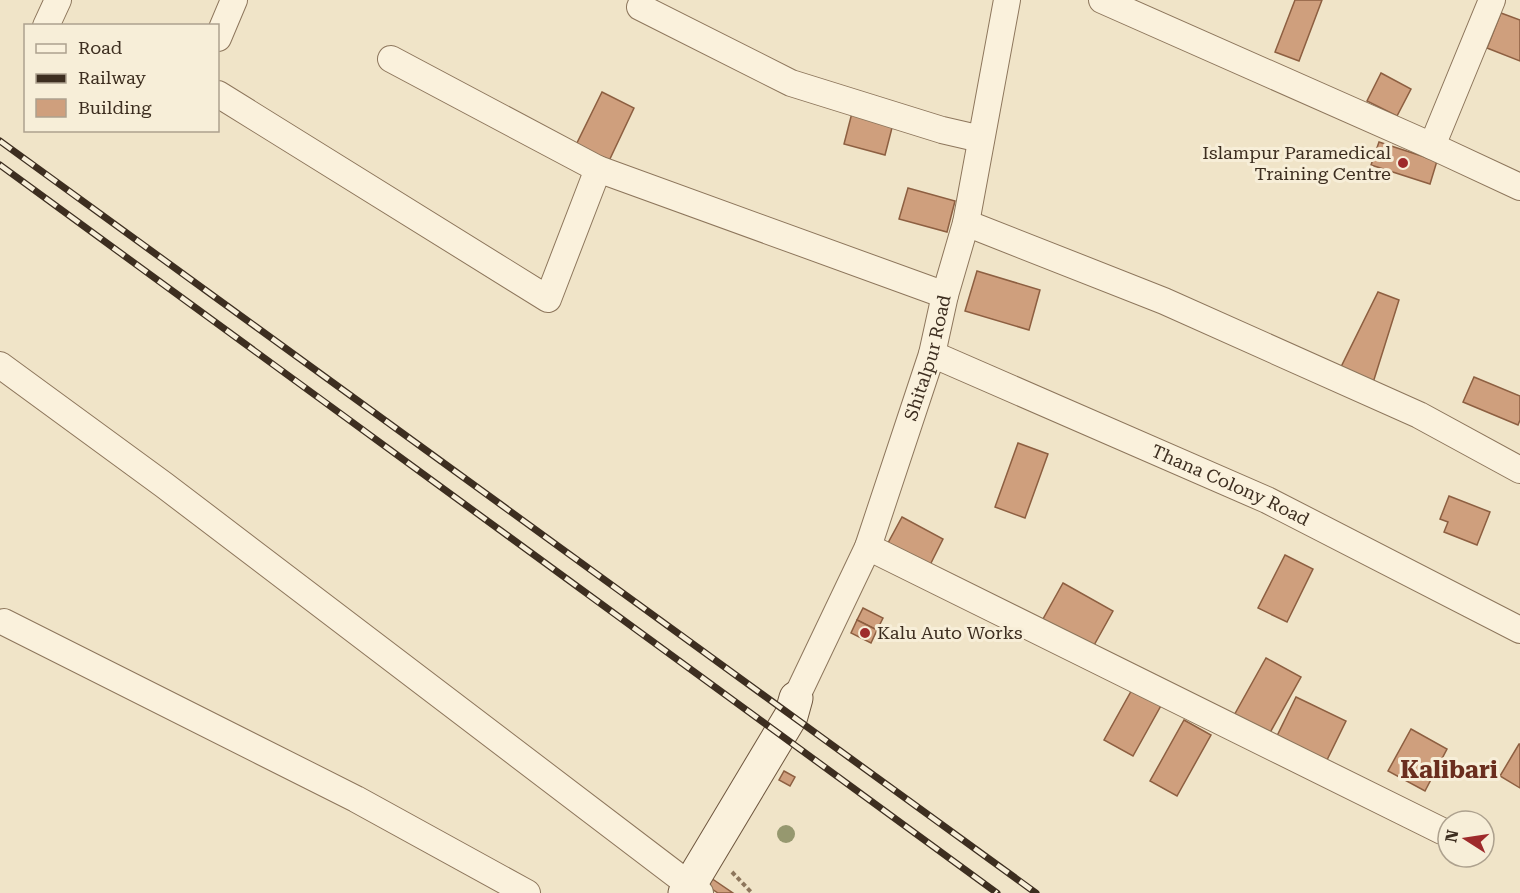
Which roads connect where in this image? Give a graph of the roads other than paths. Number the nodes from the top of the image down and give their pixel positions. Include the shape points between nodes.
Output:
1 (58, 0) edge
2 (234, 0) edge
3 (1007, 0) edge
4 (1102, 0) edge
5 (1492, 0) edge
6 (640, 7) dead end
7 (47, 24) edge
8 (219, 36) edge
9 (391, 59) dead end
10 (219, 95) edge
11 (981, 140) junction
12 (1432, 146) junction
13 (598, 170) junction
14 (1520, 188) edge
15 (966, 223) junction
16 (945, 295) junction
17 (932, 354) junction
18 (1, 369) edge
19 (1520, 470) edge
20 (868, 547) junction
21 (4, 622) dead end
22 (1520, 630) edge
23 (796, 698) joint
24 (1436, 828) edge
25 (691, 890) edge
26 (527, 893) edge

1 - 7 street
2 - 8 street
3 - 11 street, Shitalpur Road
4 - 12 street
5 - 12 street
6 - 11 street via 791,83
9 - 13 street
10 - 13 street via 548,299
11 - 15 street, Shitalpur Road
12 - 14 street
13 - 16 street
15 - 16 street, Shitalpur Road
15 - 19 street via 1207,320 1419,415
16 - 17 street, Shitalpur Road
17 - 20 street, Shitalpur Road
17 - 22 street, Thana Colony Road via 1267,500
18 - 25 street via 164,485
20 - 23 street, Shitalpur Road
20 - 24 street
21 - 26 street via 356,799
23 - 25 street via 791,716

